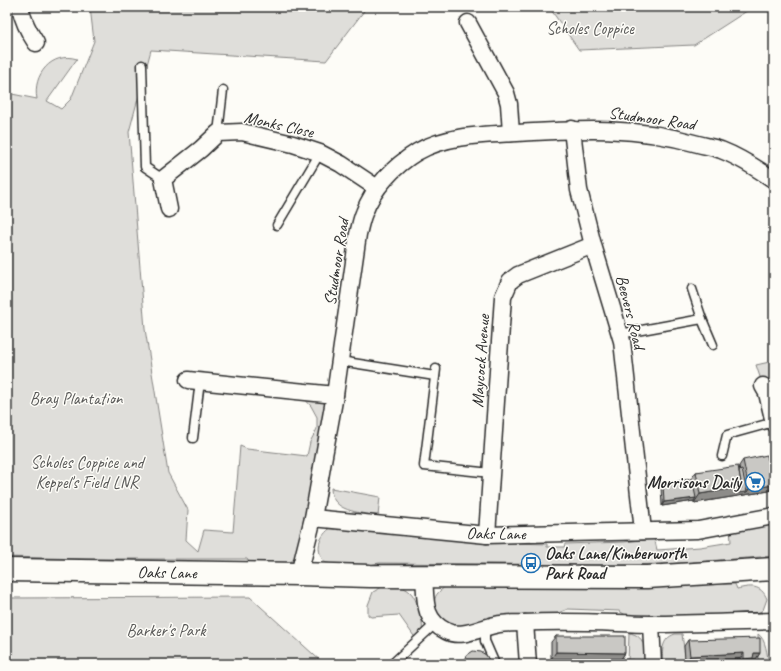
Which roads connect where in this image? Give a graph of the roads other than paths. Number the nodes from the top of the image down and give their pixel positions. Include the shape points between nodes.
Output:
1 (20, 7) edge
2 (468, 23) dead end
3 (36, 43) dead end
4 (142, 65) dead end
5 (223, 90) dead end
6 (572, 129) junction
7 (218, 133) junction
8 (511, 133) junction
9 (320, 153) junction
10 (163, 179) junction
11 (774, 180) edge
12 (377, 188) junction
13 (169, 209) dead end
14 (277, 225) dead end
15 (593, 245) junction
16 (692, 289) dead end
17 (702, 319) junction
18 (620, 334) junction
19 (712, 345) dead end
20 (340, 361) junction
21 (194, 381) joint
22 (763, 386) dead end
23 (335, 395) junction
24 (774, 422) edge
25 (193, 438) dead end
26 (722, 456) dead end
27 (491, 473) junction
28 (774, 516) edge
29 (313, 518) junction
30 (643, 531) junction
31 (487, 535) junction
32 (774, 569) edge
33 (7, 570) edge
34 (299, 574) junction
35 (424, 576) junction
36 (774, 621) edge
37 (525, 623) junction
38 (435, 624) junction
39 (651, 624) junction
40 (485, 628) junction
41 (392, 664) edge
42 (495, 664) edge
43 (528, 664) edge
44 (653, 664) edge

1 - 3 street via 25,25
2 - 8 street via 506,93
4 - 10 lane via 145,167
5 - 7 lane
6 - 8 street, Studmoor Road
6 - 11 street, Studmoor Road via 628,130 680,139 721,150
6 - 15 street, Beevers Road via 579,190
7 - 9 street, Monks Close via 242,132
7 - 10 street, Monks Close
8 - 12 street, Studmoor Road via 472,136 432,145 416,152 391,171
9 - 12 street, Monks Close
9 - 14 lane
10 - 13 street
12 - 20 street, Studmoor Road via 364,212 358,234
15 - 18 street, Beevers Road
15 - 27 street, Maycock Avenue via 518,275 510,281 503,297
16 - 17 lane
17 - 18 lane
17 - 19 lane
18 - 30 street, Beevers Road
20 - 23 street, Studmoor Road
20 - 27 lane via 436,373 424,466
21 - 23 street
21 - 25 lane
22 - 24 street
23 - 29 street, Studmoor Road
24 - 26 lane via 726,435
27 - 31 street, Maycock Avenue
28 - 30 street, Oaks Lane via 698,530
29 - 31 street, Oaks Lane
29 - 34 street, Studmoor Road
30 - 31 street, Oaks Lane
32 - 35 street, Oaks Lane via 647,577
33 - 34 street, Oaks Lane
34 - 35 street, Oaks Lane
35 - 38 street via 427,612
36 - 39 street
37 - 39 street
37 - 40 street
37 - 43 street
38 - 40 street via 456,635
38 - 41 lane
39 - 44 street
40 - 42 lane via 485,641

